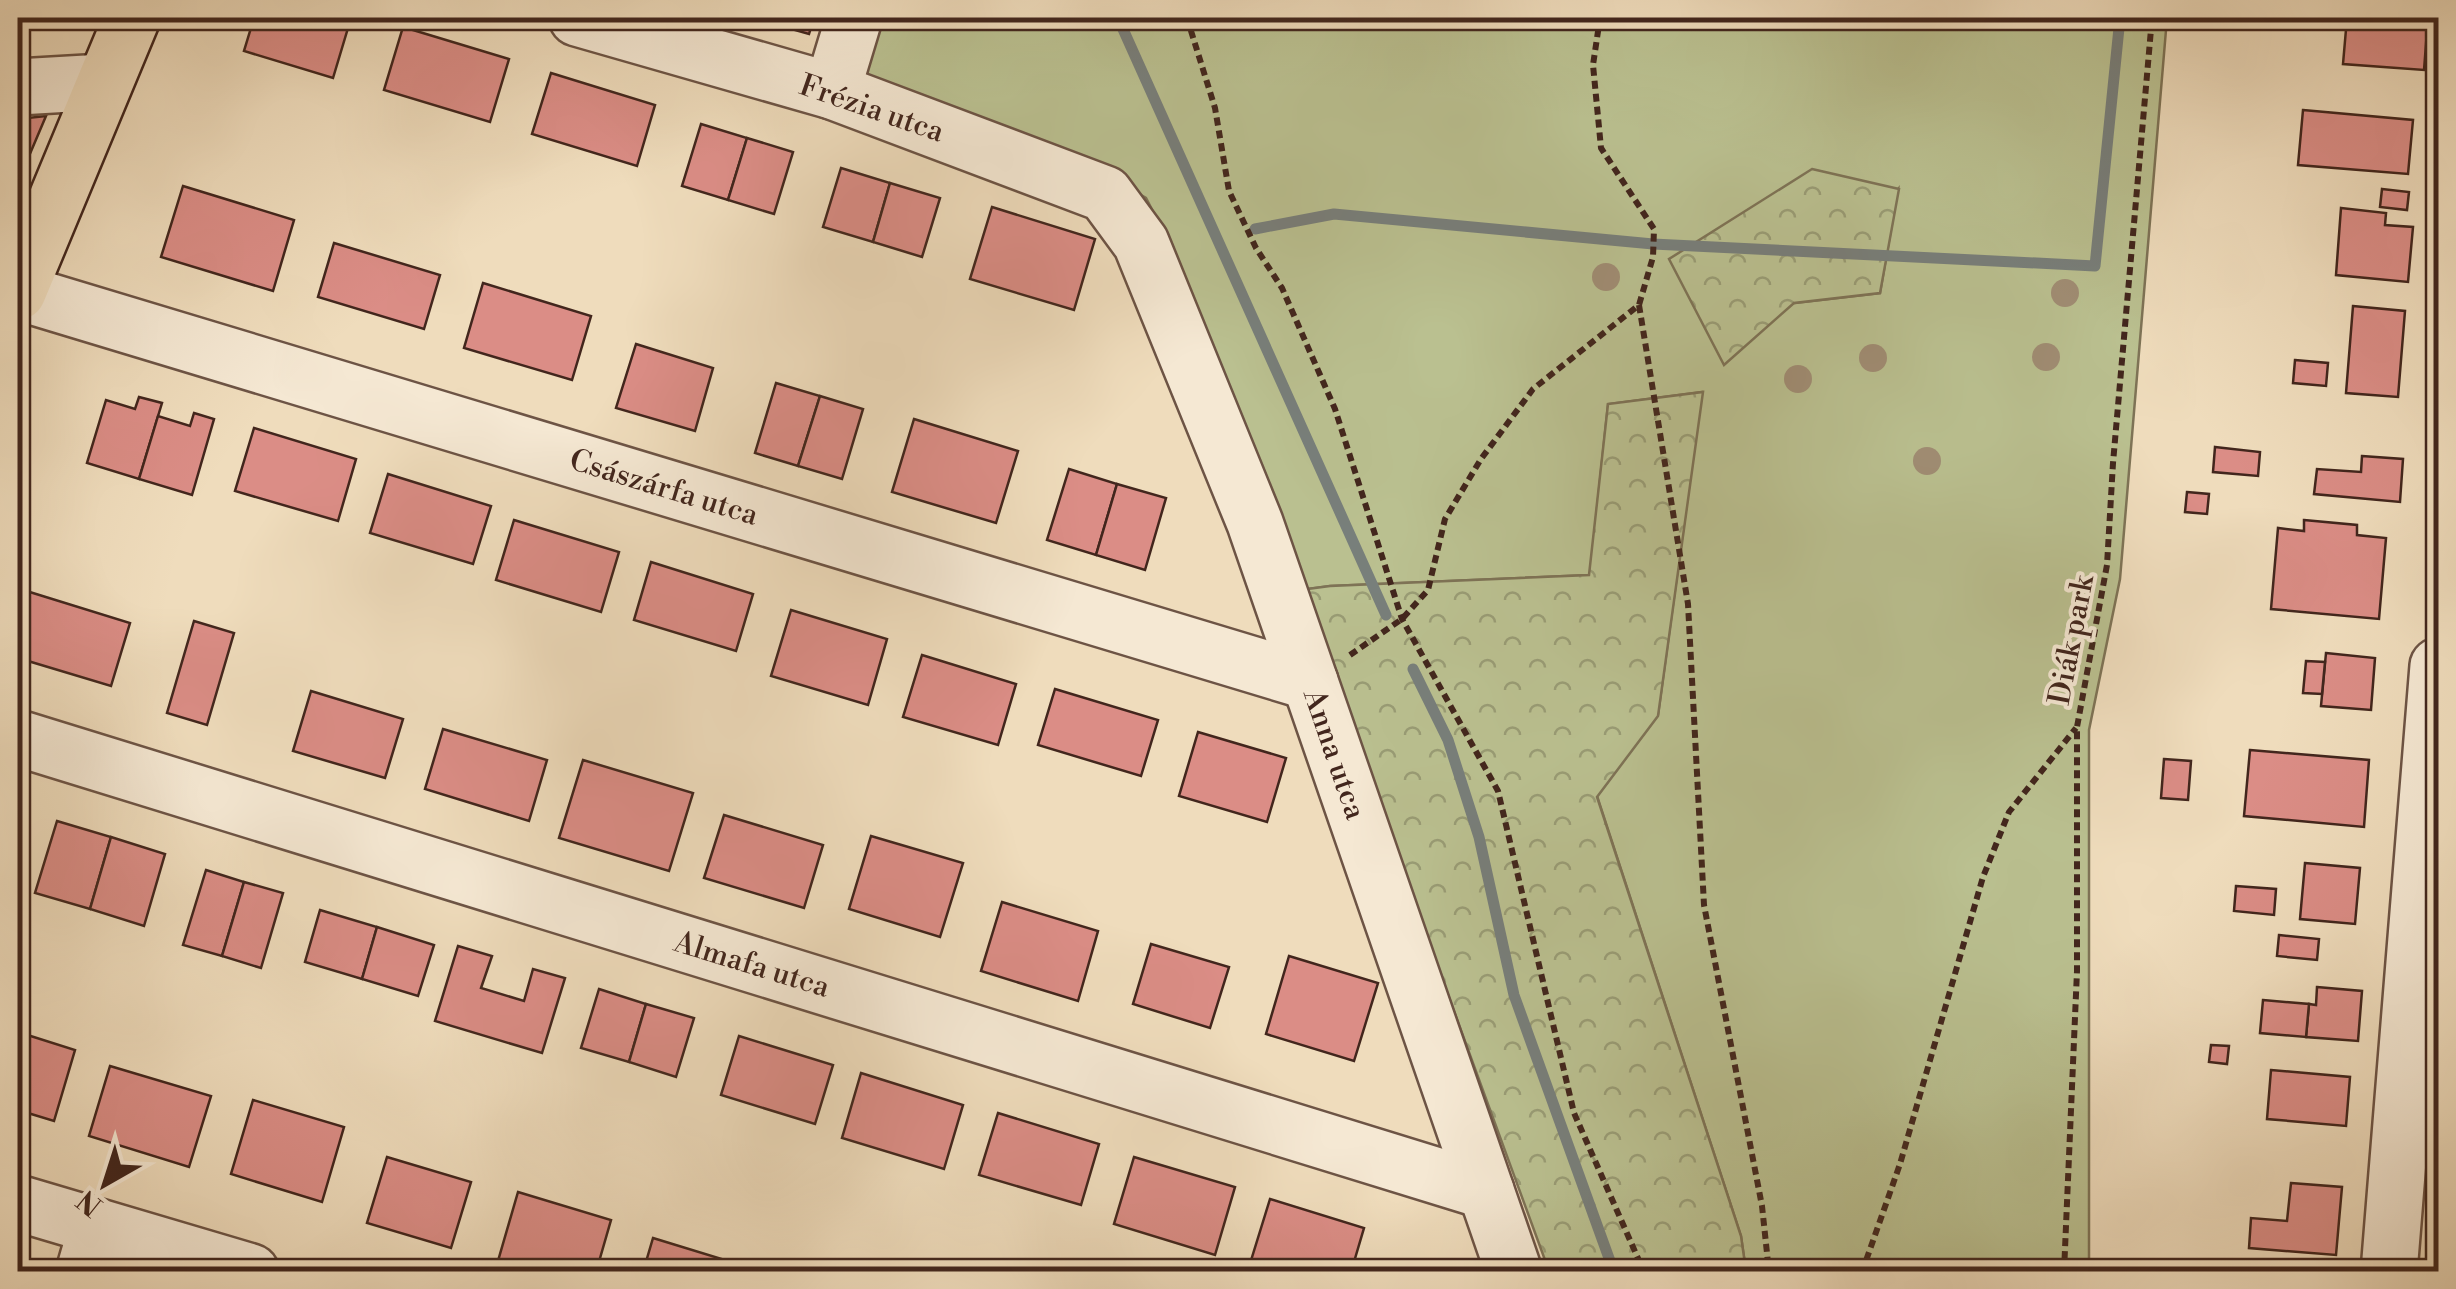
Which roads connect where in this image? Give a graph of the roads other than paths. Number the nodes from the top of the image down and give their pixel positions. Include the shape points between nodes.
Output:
1 (132, 18) edge
2 (577, 18) edge
3 (854, 18) edge
4 (104, 82) junction
5 (18, 88) edge
6 (832, 91) junction
7 (1141, 243) joint
8 (18, 292) edge
9 (2438, 666) edge
10 (1310, 682) junction
11 (18, 738) edge
12 (1486, 1190) junction
13 (18, 1203) edge
14 (90, 1249) edge
15 (251, 1272) edge
16 (1514, 1272) edge
17 (2389, 1272) edge

1 - 4 main road
2 - 6 street, Frézia utca
3 - 6 street
4 - 5 street
4 - 8 main road
6 - 7 street, Frézia utca via 1105,194
7 - 10 street, Anna utca via 1255,524
8 - 10 street, Császárfa utca
9 - 17 street
10 - 12 street, Anna utca
11 - 12 street, Almafa utca
12 - 16 street, Anna utca
13 - 14 street
14 - 15 street

